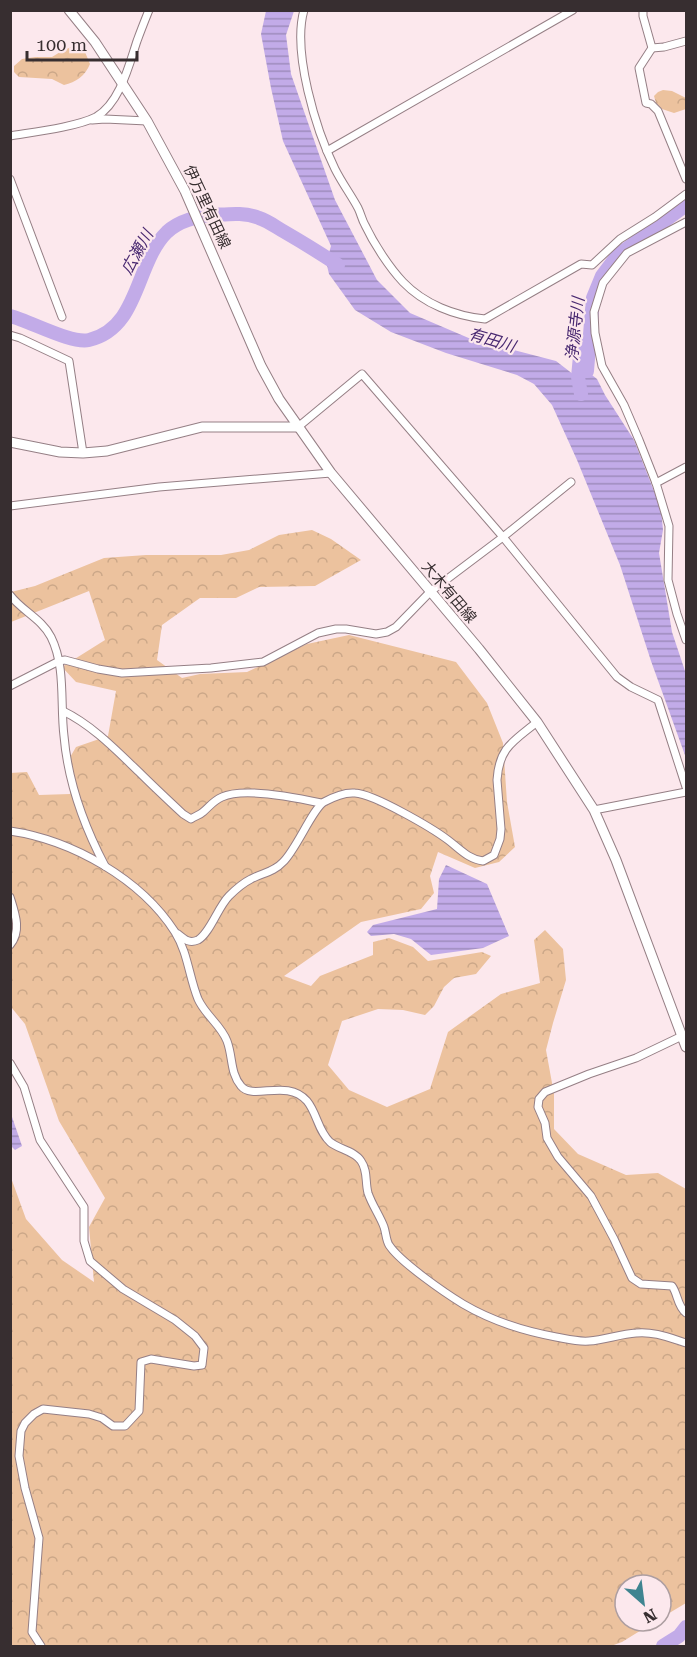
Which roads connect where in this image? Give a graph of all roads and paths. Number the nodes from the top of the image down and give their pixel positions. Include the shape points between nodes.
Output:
1 (69, 10) edge
2 (149, 10) edge
3 (304, 10) edge
4 (573, 10) edge
5 (643, 10) edge
6 (687, 41) edge
7 (652, 48) junction
8 (123, 84) junction
9 (83, 121) junction
10 (147, 121) junction
11 (10, 136) edge
12 (327, 151) junction
13 (10, 179) edge
14 (687, 179) edge
15 (687, 194) edge
16 (687, 222) edge
17 (62, 317) dead end
18 (10, 335) edge
19 (298, 427) junction
20 (10, 442) edge
21 (83, 453) junction
22 (687, 467) edge
23 (331, 473) junction
24 (572, 482) dead end
25 (656, 483) junction
26 (10, 506) edge
27 (503, 537) junction
28 (430, 592) junction
29 (10, 595) edge
30 (687, 640) edge
31 (58, 661) junction
32 (10, 686) edge
33 (63, 711) junction
34 (537, 722) junction
35 (687, 787) edge
36 (687, 792) edge
37 (321, 803) junction
38 (594, 810) junction
39 (10, 831) edge
40 (106, 867) junction
41 (10, 897) edge
42 (176, 932) junction
43 (10, 945) edge
44 (682, 1036) junction
45 (687, 1047) edge
46 (10, 1063) edge
47 (687, 1313) edge
48 (687, 1343) edge
49 (41, 1647) edge

1 - 8 main road, 伊万里有田線
2 - 8 street
3 - 12 street via 300,22 301,54
4 - 12 street
5 - 7 street
6 - 7 street
7 - 14 street via 639,69 646,103 658,111
8 - 9 street via 108,107
8 - 10 main road, 伊万里有田線
9 - 10 street
9 - 11 street
10 - 19 main road, 伊万里有田線 via 185,191 261,366
12 - 15 street via 365,226 404,282 437,306 485,319 581,264 591,265 620,239
13 - 17 street
16 - 25 street via 627,253 603,283 594,312 602,366 624,405
18 - 21 street via 69,361
19 - 21 main road via 202,427 107,451
19 - 23 main road, 大木有田線
19 - 27 street via 362,374
20 - 21 main road
22 - 25 street
23 - 26 street via 159,487
23 - 28 main road, 大木有田線
24 - 27 street
25 - 30 street via 669,526 668,579
27 - 28 street
27 - 35 street via 617,677 658,700
28 - 31 street via 387,632 336,628 318,633 263,663 122,673
28 - 34 main road, 大木有田線
29 - 31 street via 47,630
31 - 32 street
31 - 33 street
33 - 37 street via 92,729 191,819 213,801 241,793
33 - 40 street via 71,781
34 - 37 street via 505,748 497,780 500,839 494,855 483,861 465,855 405,813 371,798 356,793
34 - 38 main road, 大木有田線
36 - 38 street
37 - 42 street via 284,861 240,885 227,897 203,937 187,941
38 - 44 main road, 大木有田線
39 - 40 street via 64,845
40 - 42 street via 141,892
41 - 43 street via 18,924
42 - 48 street via 198,998 228,1042 233,1072 242,1088 258,1092 292,1091 309,1103 329,1141 360,1158 388,1244 403,1259 461,1302 503,1324 572,1340 644,1333
44 - 45 main road, 大木有田線
44 - 47 street via 545,1092 538,1107 547,1138 591,1196 632,1278 641,1284 672,1286
46 - 49 street via 24,1087 40,1140 84,1207 84,1241 90,1261 123,1289 175,1320 204,1348 202,1365 151,1359 141,1362 139,1411 125,1426 113,1426 89,1414 43,1409 25,1423 19,1456 39,1538 32,1632

